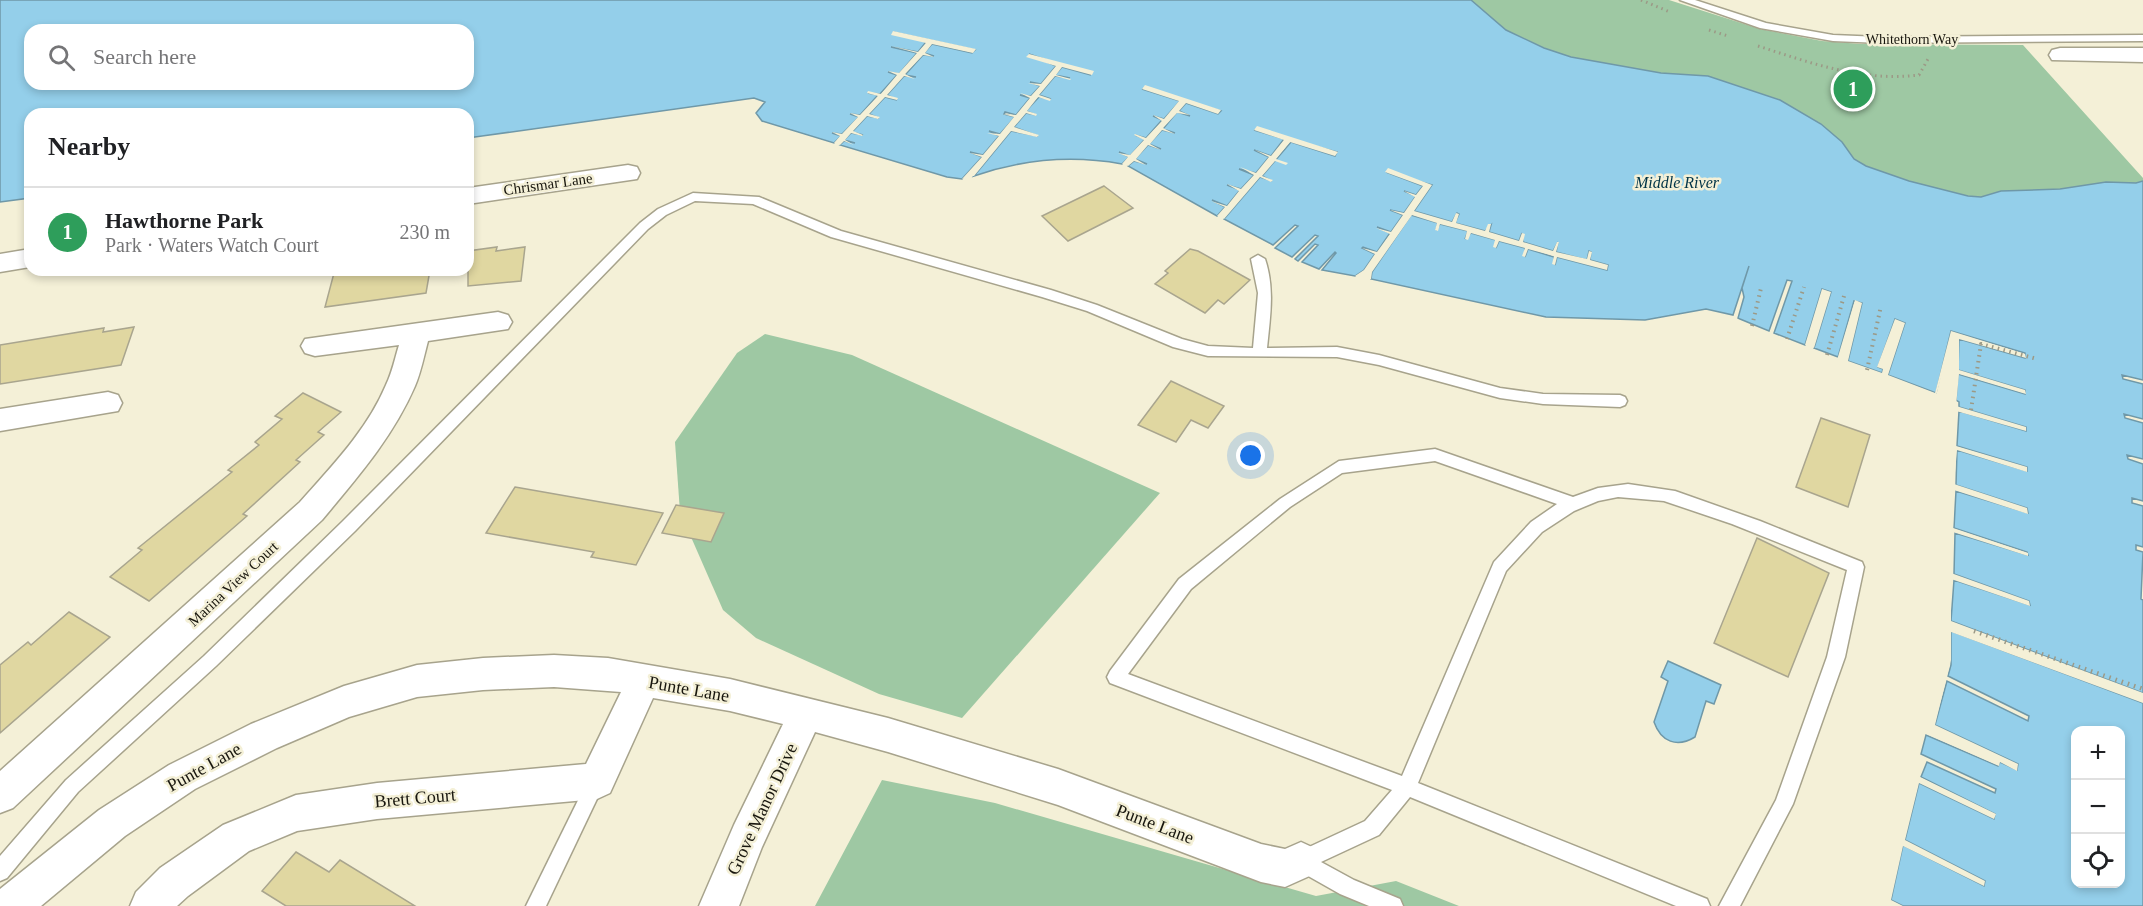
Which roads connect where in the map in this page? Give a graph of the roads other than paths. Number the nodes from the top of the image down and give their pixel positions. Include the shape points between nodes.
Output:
1 (1685, 0) edge
2 (2143, 39) edge
3 (2060, 55) dead end
4 (2143, 55) edge
5 (628, 173) dead end
6 (474, 195) edge
7 (24, 259) edge
8 (1258, 259) dead end
9 (0, 263) edge
10 (498, 322) dead end
11 (416, 334) junction
12 (315, 346) dead end
13 (1258, 353) junction
14 (1620, 401) dead end
15 (108, 403) dead end
16 (0, 420) edge
17 (1574, 504) junction
18 (644, 681) junction
19 (806, 713) junction
20 (597, 782) junction
21 (1407, 787) junction
22 (0, 795) edge
23 (1301, 861) junction
24 (0, 871) edge
25 (10, 906) edge
26 (150, 906) edge
27 (536, 906) edge
28 (719, 906) edge
29 (1393, 906) edge
30 (1700, 906) edge
31 (1729, 906) edge

1 - 2 lane, Whitethorn Way via 1764,26 1833,38
3 - 4 street
5 - 6 street, Chrismar Lane
7 - 9 street
8 - 13 lane via 1265,287
10 - 11 street
11 - 12 street
11 - 22 street, Marina View Court via 401,385 380,425 311,511
13 - 14 lane via 1337,352 1500,393 1543,399
13 - 24 lane via 1208,351 1178,343 1046,293 836,234 755,200 693,197 644,226 210,662 72,786
15 - 16 street
17 - 21 lane via 1550,516 1500,567
17 - 21 lane via 1435,455 1340,467 1285,503 1185,584 1116,677
17 - 31 lane via 1627,490 1688,501 1856,567 1836,657 1784,804
18 - 19 street, Punte Lane
18 - 20 street
18 - 25 street, Punte Lane via 565,672 483,674 417,681 344,702 264,735 182,777 112,823
19 - 23 street, Punte Lane via 1058,787 1261,863 1286,868
19 - 28 street, Grove Manor Drive
20 - 26 street, Brett Court via 377,801 296,813 236,838 174,882
20 - 27 lane
21 - 23 lane via 1372,828
21 - 30 lane
23 - 29 lane via 1347,887

